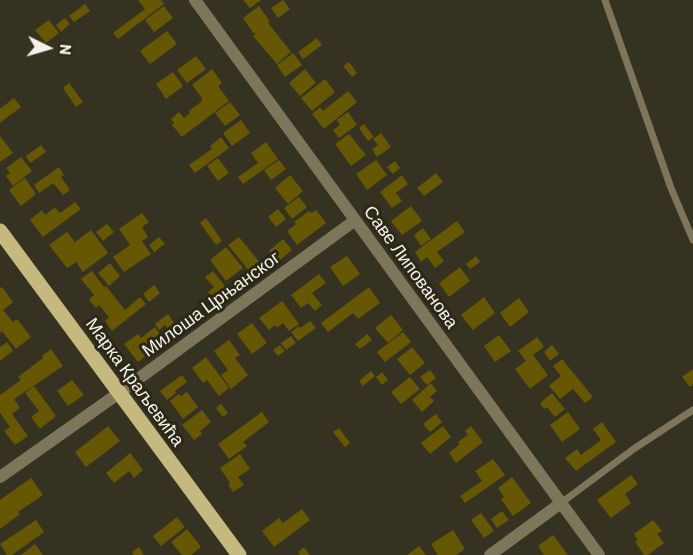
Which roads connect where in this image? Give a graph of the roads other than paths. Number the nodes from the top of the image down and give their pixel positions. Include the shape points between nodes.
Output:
1 (195, 0) edge
2 (605, 0) edge
3 (354, 221) junction
4 (0, 231) edge
5 (693, 240) edge
6 (119, 393) junction
7 (693, 410) edge
8 (0, 477) edge
9 (561, 503) junction
10 (239, 555) edge
11 (490, 555) edge
12 (599, 555) edge

1 - 3 street, Саве Липованова
2 - 5 lane
3 - 6 street, Милоша Црњанског
3 - 9 street, Саве Липованова
4 - 6 main road, Марка Краљевића
6 - 8 street, Милоша Црњанског
6 - 10 main road, Марка Краљевића
7 - 9 lane
9 - 11 street
9 - 12 street, Саве Липованова

